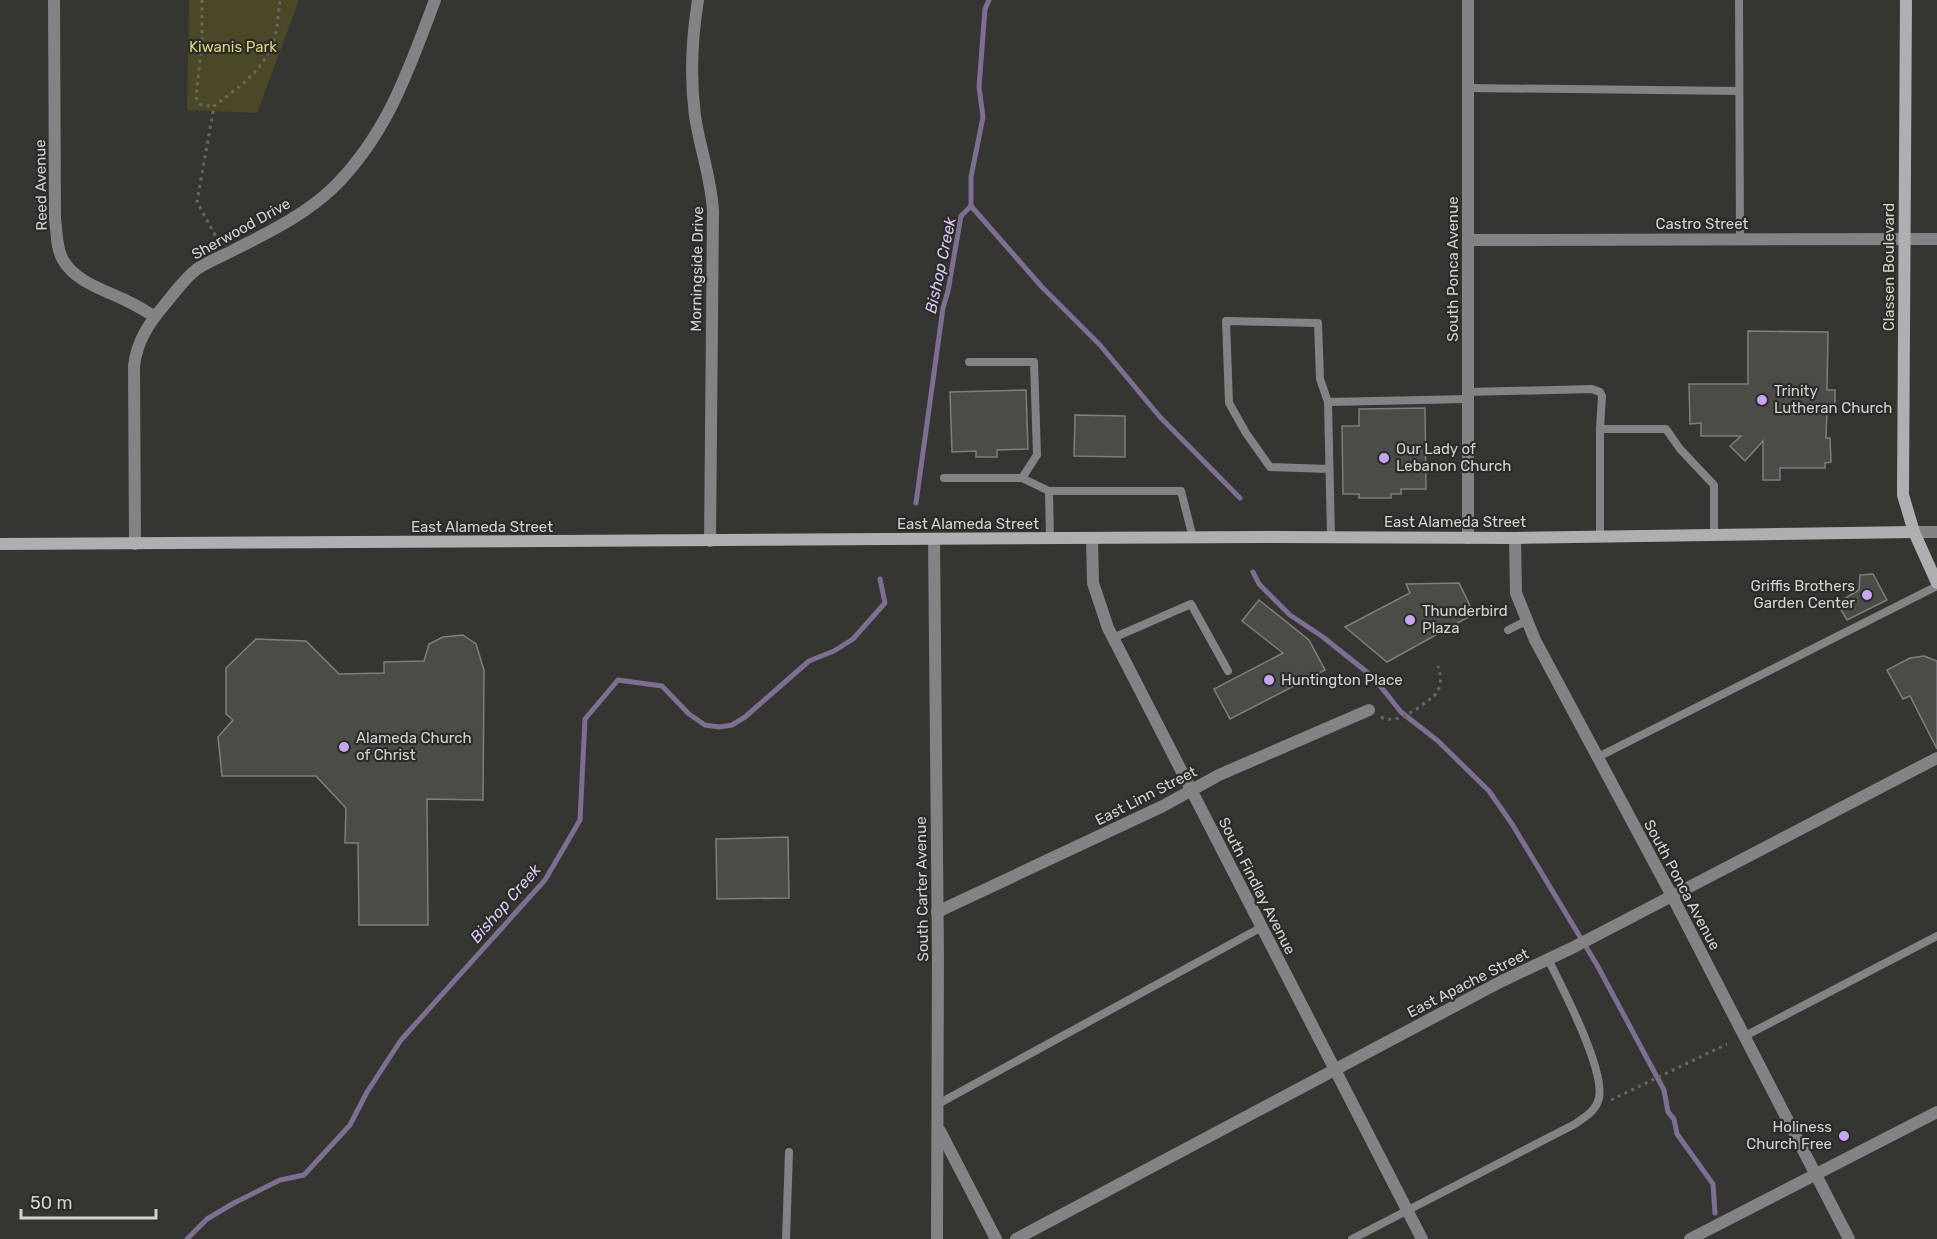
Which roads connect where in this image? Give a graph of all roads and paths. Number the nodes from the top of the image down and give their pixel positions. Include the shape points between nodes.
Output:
1 (54, 0) edge
2 (202, 0) edge
3 (280, 0) edge
4 (435, 0) edge
5 (699, 0) edge
6 (1468, 0) edge
7 (1739, 0) edge
8 (1906, 0) edge
9 (1468, 88) junction
10 (1740, 91) junction
11 (214, 106) junction
12 (1740, 238) junction
13 (1904, 239) junction
14 (1937, 239) edge
15 (1468, 240) junction
16 (225, 254) junction
17 (154, 316) junction
18 (969, 362) dead end
19 (1467, 396) junction
20 (1328, 402) junction
21 (1600, 429) junction
22 (1329, 469) junction
23 (944, 478) dead end
24 (1022, 478) junction
25 (1049, 491) junction
26 (1914, 532) junction
27 (1937, 532) edge
28 (1714, 535) junction
29 (1331, 537) junction
30 (1600, 537) junction
31 (1050, 538) junction
32 (1092, 538) junction
33 (1193, 538) junction
34 (1468, 538) junction
35 (1515, 538) junction
36 (934, 539) junction
37 (710, 542) junction
38 (0, 544) edge
39 (135, 544) junction
40 (1937, 585) edge
41 (1526, 621) junction
42 (1508, 630) dead end
43 (1113, 638) junction
44 (1438, 666) dead end
45 (1228, 671) dead end
46 (1369, 710) dead end
47 (1400, 718) dead end
48 (1598, 758) junction
49 (1937, 758) edge
50 (1190, 790) junction
51 (1672, 896) junction
52 (938, 912) junction
53 (1262, 927) junction
54 (1937, 936) edge
55 (1548, 959) junction
56 (1745, 1036) junction
57 (1727, 1044) dead end
58 (1334, 1071) junction
59 (938, 1104) junction
60 (1595, 1107) junction
61 (1937, 1112) edge
62 (938, 1128) junction
63 (789, 1152) dead end
64 (1816, 1174) junction
65 (1407, 1210) junction
66 (786, 1239) edge
67 (937, 1239) edge
68 (996, 1239) edge
69 (1016, 1239) edge
70 (1352, 1239) edge
71 (1422, 1239) edge
72 (1690, 1239) edge
73 (1850, 1239) edge

1 - 17 street, Reed Avenue via 55,219 59,249 70,269 92,285
2 - 11 path via 196,98 201,105
3 - 11 path via 274,40 267,56 239,87
4 - 16 street, Sherwood Drive via 405,82 364,153 334,187 299,214
5 - 37 street, Morningside Drive via 694,33 694,92 713,212
6 - 9 street, South Ponca Avenue
7 - 10 lane
8 - 13 main road, Classen Boulevard
9 - 10 lane
9 - 15 street, South Ponca Avenue
10 - 12 lane
11 - 16 path via 197,202
12 - 13 street, Castro Street
12 - 15 street, Castro Street
13 - 14 street, Castro Street
13 - 26 main road, Classen Boulevard via 1903,495
15 - 19 street, South Ponca Avenue
16 - 17 street, Sherwood Drive via 190,275
17 - 39 street, Sherwood Drive via 140,340 135,366
18 - 24 lane via 1035,362 1037,454
19 - 20 lane
19 - 21 lane via 1592,389 1602,396
19 - 34 street, South Ponca Avenue
20 - 22 lane
20 - 22 lane via 1320,379 1318,323 1226,321 1229,403 1246,433 1270,467
21 - 28 lane via 1666,429 1714,485
21 - 30 lane
22 - 29 lane
23 - 24 lane
24 - 25 lane
25 - 31 lane
25 - 33 lane via 1181,491
26 - 27 street, East Alameda Street
26 - 28 main road, East Alameda Street
26 - 40 main road, Classen Boulevard
28 - 30 main road, East Alameda Street
29 - 33 main road, East Alameda Street
29 - 34 main road, East Alameda Street
30 - 35 main road, East Alameda Street
31 - 32 main road, East Alameda Street
31 - 36 main road, East Alameda Street
32 - 33 main road, East Alameda Street
32 - 43 street, South Findlay Avenue via 1094,583
34 - 35 main road, East Alameda Street
35 - 41 street, South Ponca Avenue via 1516,593
36 - 37 main road, East Alameda Street
36 - 52 street, South Carter Avenue
37 - 39 main road, East Alameda Street
38 - 39 main road, East Alameda Street
40 - 48 lane
41 - 42 lane
41 - 48 street, South Ponca Avenue
43 - 45 lane via 1191,604
43 - 50 street, South Findlay Avenue
44 - 47 path via 1442,676 1438,693
46 - 50 street, East Linn Street
48 - 51 street, South Ponca Avenue
49 - 51 street, East Apache Street
50 - 52 street, East Linn Street
50 - 53 street, South Findlay Avenue
51 - 55 street, East Apache Street
51 - 56 street, South Ponca Avenue
52 - 59 street, South Carter Avenue
53 - 58 street, South Findlay Avenue
53 - 59 lane
54 - 56 lane
55 - 58 street, East Apache Street
55 - 60 lane via 1598,1074 1599,1099
56 - 64 street, South Ponca Avenue
57 - 60 path
58 - 65 street, South Findlay Avenue
58 - 69 street, East Apache Street
59 - 62 street, South Carter Avenue
60 - 65 lane via 1575,1124
61 - 64 street
62 - 67 street, South Carter Avenue
62 - 68 street
63 - 66 lane
64 - 72 street
64 - 73 street, South Ponca Avenue
65 - 70 lane
65 - 71 street, South Findlay Avenue

